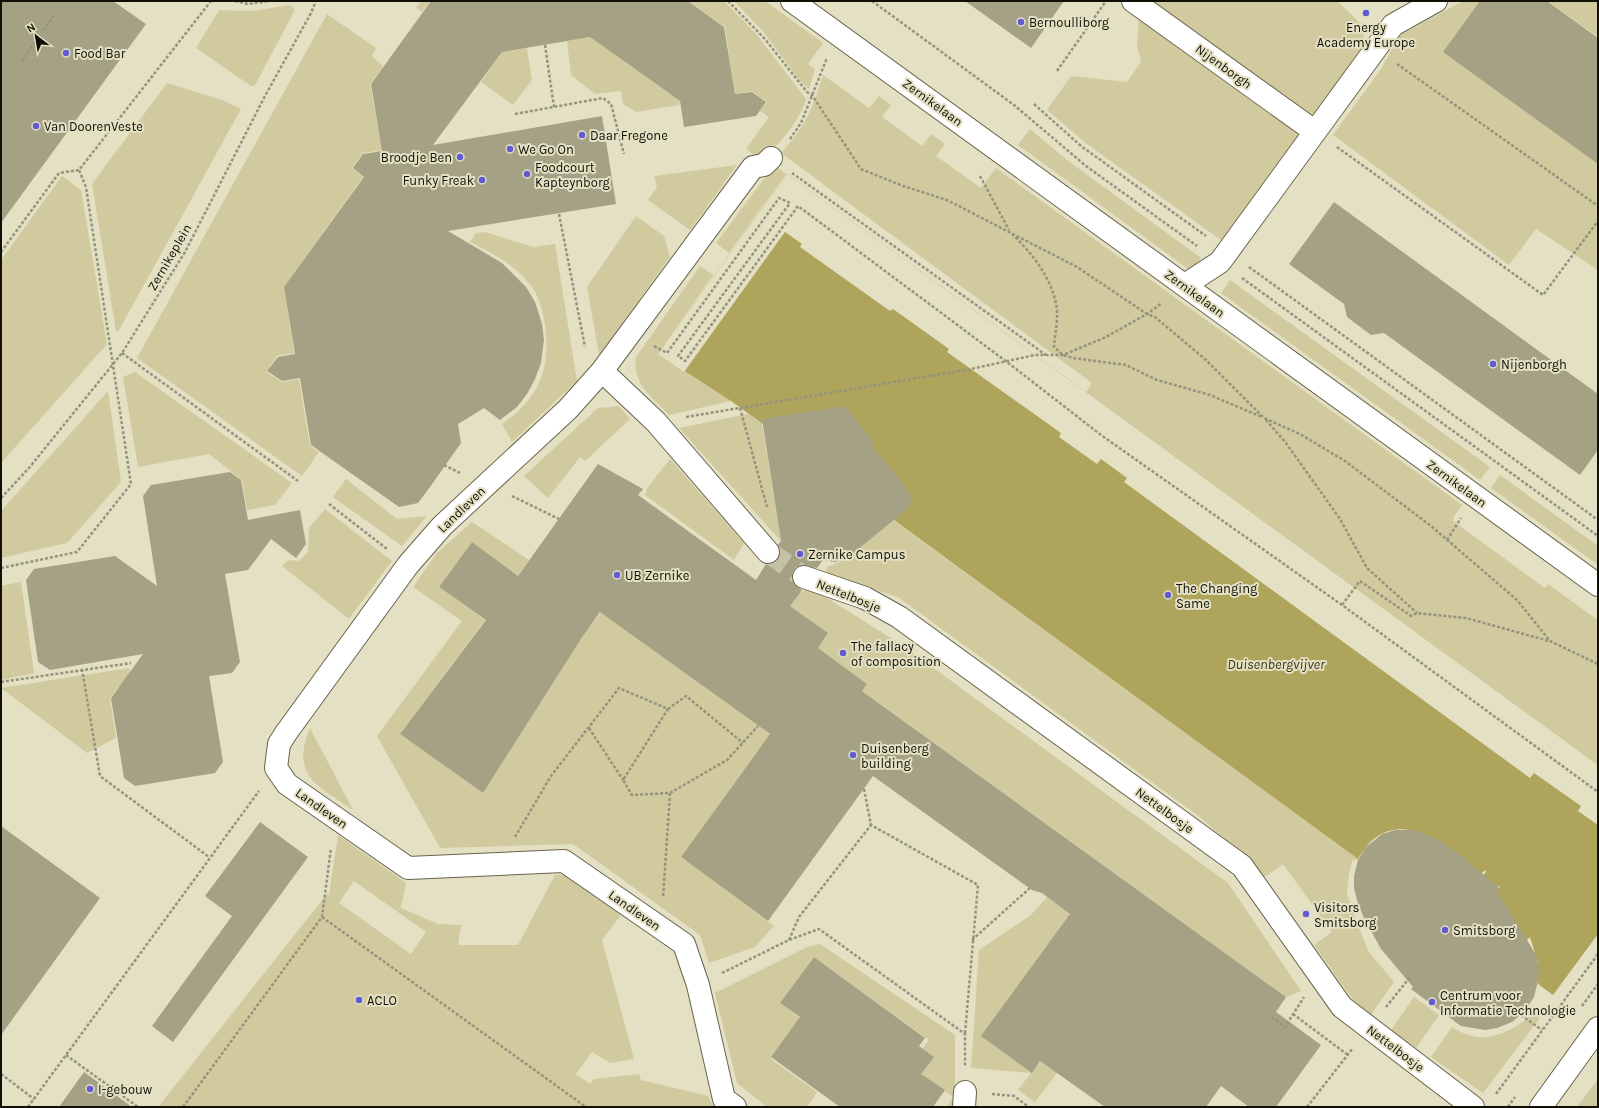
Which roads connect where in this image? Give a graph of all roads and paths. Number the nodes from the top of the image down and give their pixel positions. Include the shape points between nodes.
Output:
1 (212, 1) edge
2 (236, 1) edge
3 (270, 1) edge
4 (316, 1) edge
5 (728, 1) edge
6 (792, 1) edge
7 (872, 1) edge
8 (1106, 1) edge
9 (1133, 1) edge
10 (1436, 1) edge
11 (55, 14) dead end
12 (44, 30) dead end
13 (40, 35) dead end
14 (545, 45) dead end
15 (1375, 49) junction
16 (828, 55) dead end
17 (22, 61) dead end
18 (1057, 71) dead end
19 (812, 95) junction
20 (1034, 104) dead end
21 (554, 106) junction
22 (514, 114) dead end
23 (1314, 131) junction
24 (624, 154) dead end
25 (771, 158) junction
26 (79, 170) junction
27 (980, 176) dead end
28 (1598, 206) edge
29 (559, 214) dead end
30 (1598, 221) edge
31 (1009, 232) junction
32 (1, 252) edge
33 (1224, 258) junction
34 (1185, 285) junction
35 (1147, 314) junction
36 (122, 353) junction
37 (667, 353) dead end
38 (1063, 355) junction
39 (1048, 356) junction
40 (1008, 362) junction
41 (114, 365) junction
42 (597, 377) junction
43 (740, 408) junction
44 (1264, 418) junction
45 (656, 422) junction
46 (298, 481) dead end
47 (487, 484) junction
48 (1, 498) edge
49 (329, 504) dead end
50 (768, 511) dead end
51 (1464, 514) dead end
52 (559, 519) dead end
53 (1598, 520) edge
54 (1598, 536) edge
55 (1447, 540) junction
56 (768, 552) tunnel mouth
57 (408, 565) junction
58 (1, 568) edge
59 (804, 577) tunnel mouth
60 (1598, 585) edge
61 (1342, 605) junction
62 (1417, 613) junction
63 (1550, 641) junction
64 (131, 663) dead end
65 (1598, 664) edge
66 (82, 669) junction
67 (1, 682) edge
68 (668, 709) junction
69 (758, 726) dead end
70 (589, 728) junction
71 (743, 742) junction
72 (276, 768) junction
73 (623, 780) junction
74 (864, 789) dead end
75 (1598, 792) edge
76 (670, 793) junction
77 (332, 815) junction
78 (871, 825) junction
79 (209, 857) junction
80 (507, 864) junction
81 (1031, 887) dead end
82 (322, 917) junction
83 (661, 928) junction
84 (789, 940) junction
85 (972, 940) junction
86 (1598, 954) edge
87 (1411, 976) dead end
88 (1325, 982) junction
89 (698, 985) junction
90 (1293, 1014) junction
91 (1521, 1016) dead end
92 (1272, 1017) dead end
93 (1369, 1028) junction
94 (1598, 1028) edge
95 (1542, 1030) junction
96 (965, 1034) junction
97 (66, 1055) junction
98 (1348, 1055) junction
99 (1, 1074) edge
100 (1495, 1095) dead end
101 (34, 1099) junction
102 (965, 1100) edge
103 (28, 1107) edge
104 (138, 1107) edge
105 (183, 1107) edge
106 (586, 1107) edge
107 (735, 1107) edge
108 (1029, 1107) edge
109 (1307, 1107) edge
110 (1473, 1107) edge
111 (1541, 1107) edge

1 - 26 path
2 - 3 path via 248,4
4 - 36 path, Zernikeplein via 186,252
5 - 19 path via 764,38 806,92
6 - 34 street, Zernikelaan
7 - 33 path via 1014,105 1086,166
8 - 18 path
9 - 23 street, Nijenborgh
10 - 15 street via 1393,25
11 - 12 path
13 - 17 path
14 - 21 path
15 - 23 street
15 - 28 path
16 - 19 path
19 - 25 path via 801,123 792,137
19 - 31 path via 861,169 947,200
20 - 33 path via 1081,146
21 - 22 path
21 - 24 path via 603,98 611,104
23 - 30 path via 1543,295
23 - 33 street
25 - 39 path
25 - 42 street, Landleven via 764,165 753,167
26 - 32 path via 58,173
26 - 41 path via 86,187
27 - 31 path
29 - 42 path
31 - 35 path via 1077,267
31 - 38 path via 1027,248 1052,289 1056,305 1054,347
33 - 34 street
33 - 53 path
33 - 54 path
34 - 35 path
34 - 60 street, Zernikelaan
35 - 38 path via 1106,337
35 - 44 path via 1155,316 1206,360
36 - 41 path, Zernikeplein
36 - 46 path
37 - 40 path via 779,198 790,203 678,356 686,361 798,206
38 - 39 path
38 - 44 path via 1092,362 1126,365 1157,380 1210,396
39 - 40 path via 1035,355
40 - 43 path
40 - 61 path via 1101,436
41 - 48 path, Zernikeplein
41 - 58 path via 131,484 77,552
42 - 45 street
42 - 47 street, Landleven via 568,408
43 - 45 path
43 - 50 path
44 - 55 path via 1300,434 1345,461
44 - 62 path via 1286,443 1340,519 1367,568
45 - 56 street
47 - 52 path
47 - 57 street, Landleven via 442,526
49 - 57 path
51 - 55 path
55 - 63 path via 1517,600
57 - 72 street, Landleven via 279,744
59 - 88 street, Nettelbosje via 865,598 899,616 1242,866
61 - 62 path via 1360,581 1411,616
61 - 75 path
62 - 63 path via 1466,618
63 - 65 path
64 - 66 path
66 - 67 path
66 - 79 path via 100,776
68 - 70 path via 619,688
68 - 71 path via 686,696
68 - 73 path
69 - 71 path
70 - 73 path
70 - 80 path via 551,776 517,832
71 - 76 path via 727,760
72 - 77 street, Landleven via 287,784
72 - 79 path
73 - 76 path via 632,795
74 - 78 path
76 - 83 path
77 - 80 street, Landleven via 408,868
77 - 82 path via 333,835
78 - 84 path via 799,917
78 - 85 path via 978,885
79 - 97 path
80 - 83 street, Landleven via 564,861
81 - 85 path
82 - 105 path
82 - 106 path
83 - 89 street, Landleven via 684,944
84 - 89 path
84 - 96 path via 819,929
85 - 96 path
86 - 95 path
87 - 93 path
88 - 90 path via 1305,995
88 - 93 street, Nettelbosje via 1342,1007
89 - 107 street, Landleven via 724,1099
90 - 92 path via 1285,1027
90 - 98 path
91 - 95 path
93 - 98 path
93 - 110 street, Nettelbosje
94 - 111 street
95 - 100 path
96 - 102 path
97 - 101 path
97 - 104 path
98 - 109 path
99 - 101 path
101 - 103 path
102 - 108 path via 1014,1096

